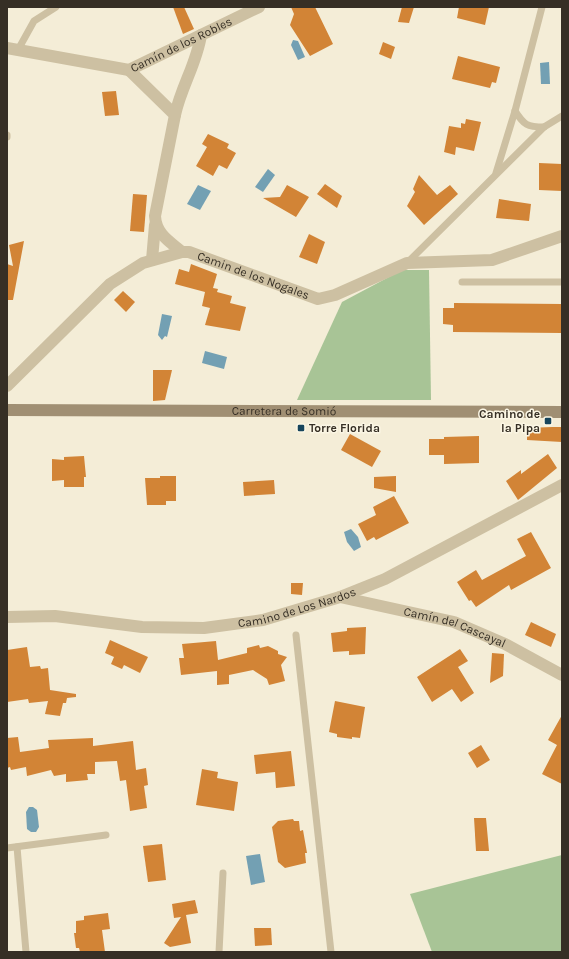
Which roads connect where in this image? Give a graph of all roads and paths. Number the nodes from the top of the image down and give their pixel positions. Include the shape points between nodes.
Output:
1 (56, 7) edge
2 (259, 7) edge
3 (542, 7) edge
4 (202, 35) junction
5 (13, 48) edge
6 (129, 70) junction
7 (515, 111) junction
8 (175, 115) junction
9 (562, 116) edge
10 (544, 127) junction
11 (496, 173) junction
12 (155, 225) junction
13 (562, 236) edge
14 (182, 252) junction
15 (152, 260) junction
16 (407, 263) junction
17 (462, 282) dead end
18 (562, 282) edge
19 (7, 386) edge
20 (7, 410) edge
21 (562, 412) edge
22 (562, 485) edge
23 (340, 597) junction
24 (7, 617) edge
25 (296, 635) dead end
26 (562, 675) edge
27 (106, 834) dead end
28 (17, 847) junction
29 (7, 848) edge
30 (223, 873) dead end
31 (26, 952) edge
32 (219, 952) edge
33 (331, 952) edge

1 - 5 lane via 34,21
2 - 4 street, Camín de los Robles
3 - 7 lane
4 - 6 street, Camín de los Robles
4 - 8 street
5 - 6 street, Camín de los Robles
6 - 8 street
7 - 10 lane via 522,123
7 - 11 lane
8 - 12 street
9 - 10 lane
10 - 11 lane
11 - 16 lane
12 - 14 street via 164,237
12 - 15 street
13 - 16 street, Camin de los Nogales via 492,260
14 - 15 street, Camin de los Nogales
14 - 16 street, Camin de los Nogales via 189,252 318,299 336,295
15 - 19 street, Camin de los Nogales via 110,284
17 - 18 lane
20 - 21 street, Carretera de Somió
22 - 23 street, Camino de Los Nardos via 384,579
23 - 24 street, Camino de Los Nardos via 263,620 204,628 142,627 55,616
23 - 26 street, Camín del Cascayal via 454,622 504,644
25 - 33 lane
27 - 28 lane
28 - 29 lane
28 - 31 lane
30 - 32 lane

